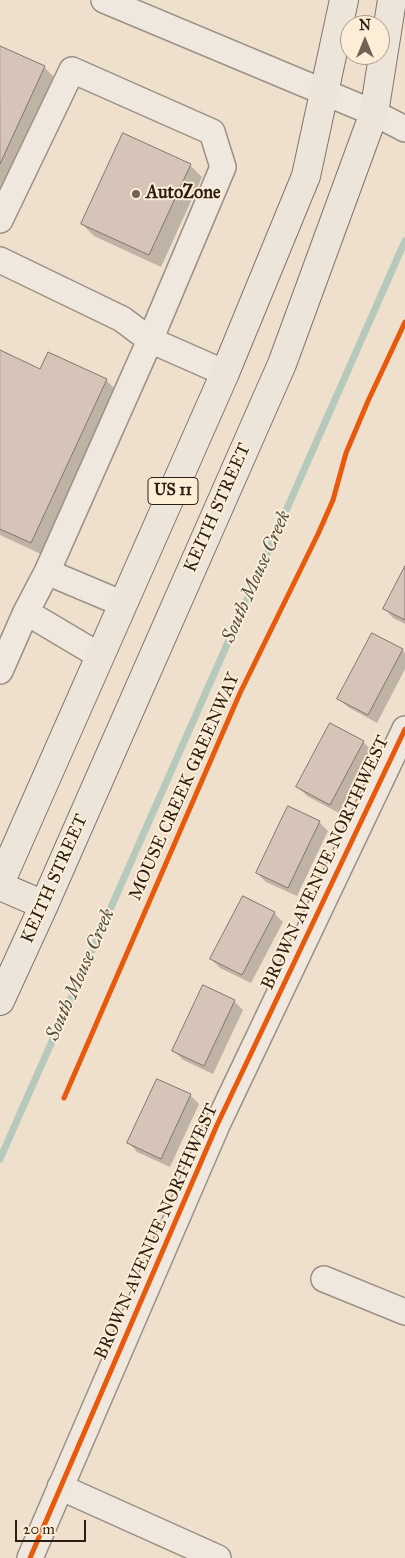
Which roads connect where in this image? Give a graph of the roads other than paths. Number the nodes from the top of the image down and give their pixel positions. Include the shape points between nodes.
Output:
1 (104, 0) edge
2 (344, 0) edge
3 (392, 0) edge
4 (324, 92) junction
5 (374, 113) junction
6 (405, 129) edge
7 (0, 220) edge
8 (0, 260) edge
9 (150, 340) junction
10 (225, 372) junction
11 (47, 572) junction
12 (123, 604) junction
13 (26, 612) junction
14 (100, 656) junction
15 (0, 670) edge
16 (405, 730) edge
17 (0, 885) edge
18 (44, 905) junction
19 (0, 1001) edge
20 (324, 1279) dead end
21 (405, 1312) edge
22 (60, 1487) junction
23 (30, 1558) edge
24 (218, 1558) edge

1 - 4 street
2 - 4 main road, US 11
3 - 5 main road, KEITH STREET / US 11
4 - 5 street
4 - 10 main road, US 11 via 306,176
5 - 6 street
5 - 18 main road, KEITH STREET / US 11 via 282,364
7 - 9 street via 72,70 212,132 223,167
8 - 9 street via 122,319
9 - 10 street
9 - 11 street
10 - 12 main road, US 11
11 - 12 street
11 - 13 street
12 - 14 main road, US 11
13 - 14 street
13 - 15 street
14 - 17 main road, US 11
16 - 22 street, BROWN AVENUE NORTHWEST via 218,1125
17 - 18 main road
18 - 19 main road, KEITH STREET / US 11
20 - 21 street
22 - 23 street, BROWN AVENUE NORTHWEST
22 - 24 street

